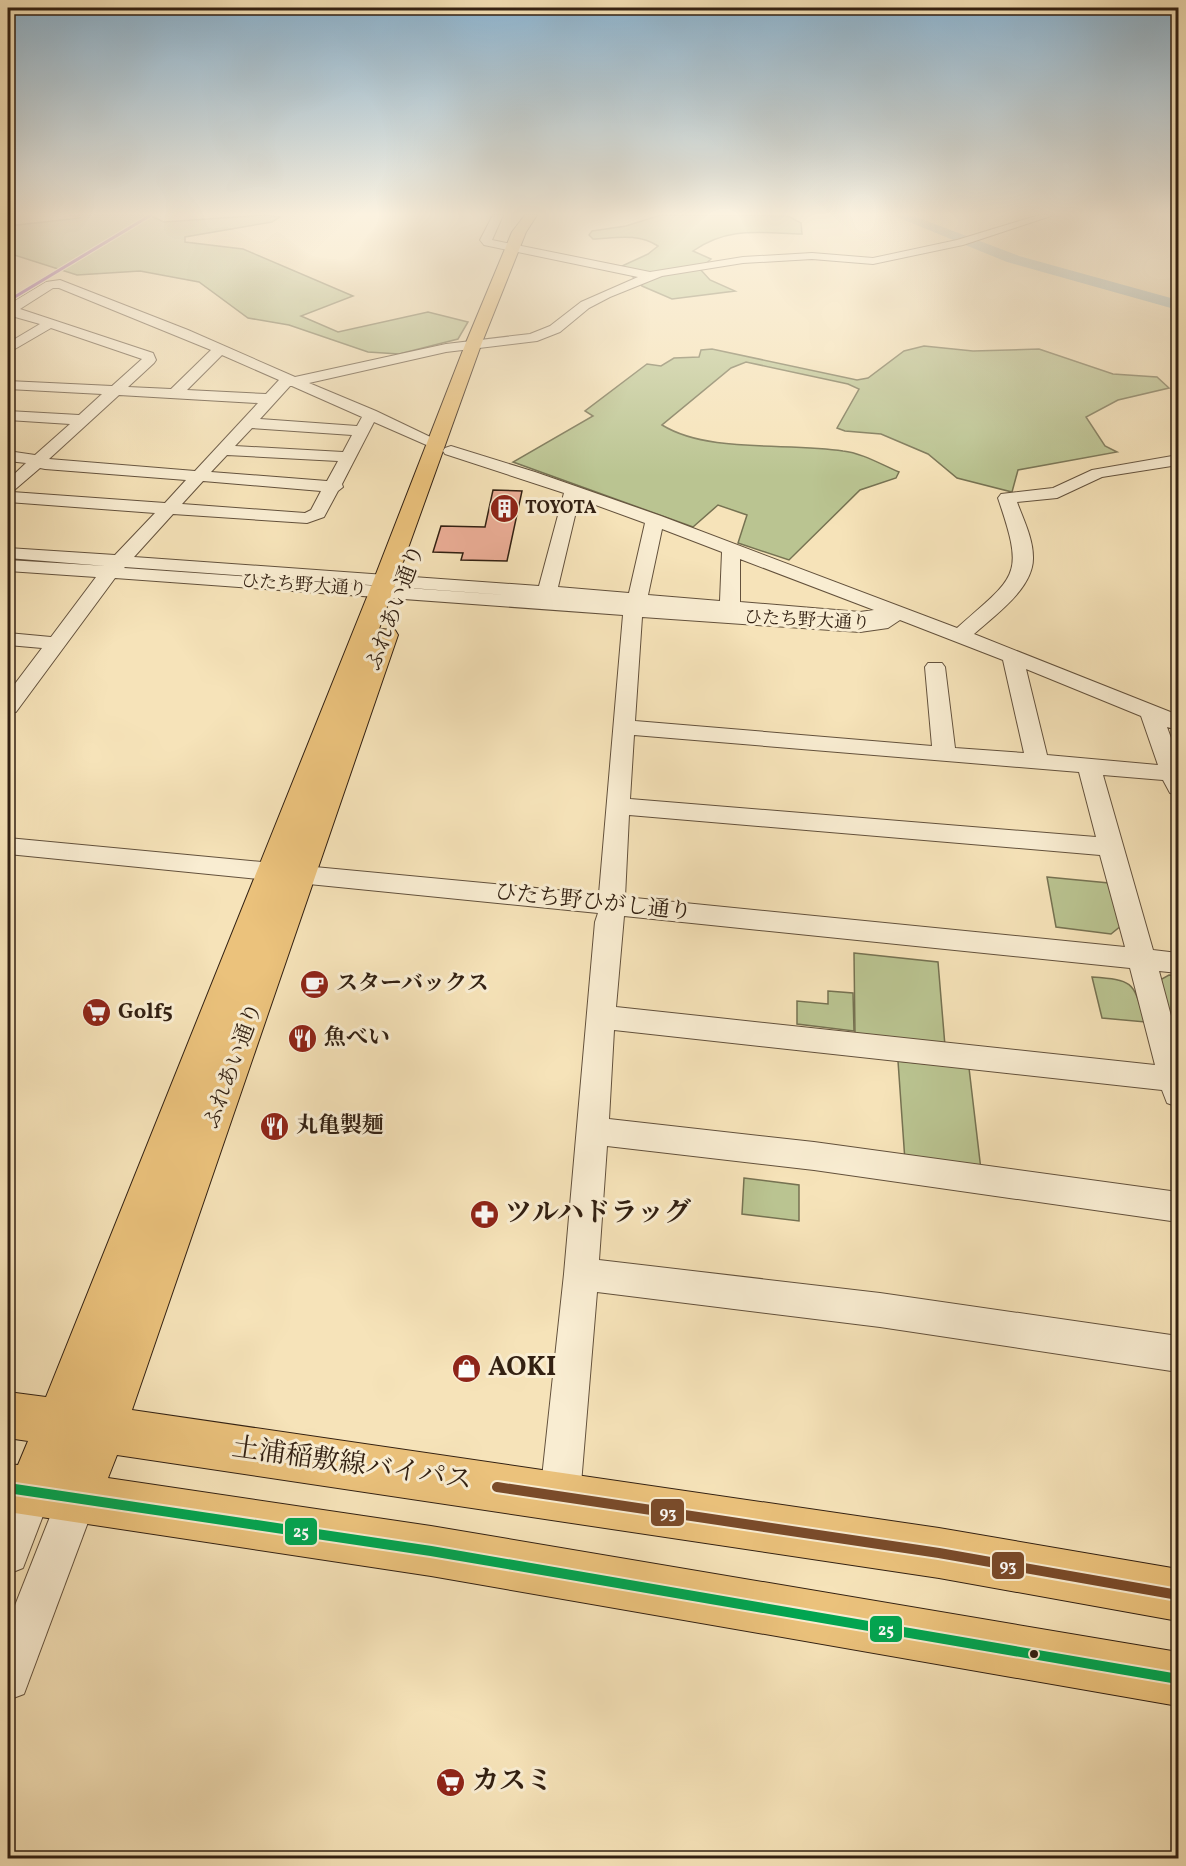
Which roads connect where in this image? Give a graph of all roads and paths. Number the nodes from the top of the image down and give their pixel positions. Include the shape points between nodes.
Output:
1 (22, 302) edge
2 (106, 302) edge
3 (492, 302) edge
4 (503, 302) edge
5 (592, 302) edge
6 (9, 310) edge
7 (146, 317) junction
8 (52, 322) junction
9 (95, 337) junction
10 (492, 344) junction
11 (472, 345) junction
12 (8, 349) edge
13 (219, 350) junction
14 (290, 381) junction
15 (8, 384) edge
16 (116, 390) junction
17 (175, 394) junction
18 (269, 399) junction
19 (371, 414) junction
20 (8, 415) edge
21 (83, 420) junction
22 (249, 423) junction
23 (362, 430) junction
24 (444, 448) junction
25 (224, 450) junction
26 (8, 456) edge
27 (350, 457) junction
28 (1179, 460) edge
29 (38, 462) junction
30 (199, 476) junction
31 (335, 487) junction
32 (8, 488) edge
33 (573, 491) junction
34 (8, 497) edge
35 (170, 508) junction
36 (655, 520) junction
37 (730, 549) junction
38 (8, 553) edge
39 (8, 565) edge
40 (115, 567) junction
41 (393, 587) junction
42 (547, 592) junction
43 (635, 605) junction
44 (730, 607) junction
45 (891, 610) junction
46 (960, 636) junction
47 (8, 639) edge
48 (55, 643) junction
49 (1013, 656) junction
50 (935, 666) dead end
51 (8, 708) edge
52 (1151, 712) junction
53 (1179, 723) edge
54 (624, 727) junction
55 (944, 754) junction
56 (1037, 762) junction
57 (1089, 766) junction
58 (1177, 779) edge
59 (618, 806) junction
60 (8, 846) edge
61 (1111, 847) junction
62 (287, 872) junction
63 (614, 906) junction
64 (1143, 959) junction
65 (1179, 963) edge
66 (601, 1017) junction
67 (1176, 1086) edge
68 (593, 1131) junction
69 (1179, 1207) edge
70 (582, 1274) junction
71 (1179, 1354) edge
72 (8, 1415) edge
73 (81, 1425) junction
74 (39, 1492) edge
75 (560, 1496) junction
76 (8, 1553) edge
77 (1179, 1595) edge
78 (8, 1678) edge
79 (1179, 1678) edge

1 - 6 street
2 - 7 street
3 - 11 main road
4 - 10 main road
5 - 10 street via 544,334
6 - 8 street
7 - 9 street
7 - 13 street
8 - 9 street
8 - 12 street
9 - 16 street via 148,356 149,360
10 - 11 street
10 - 24 main road
11 - 14 street
11 - 24 main road
13 - 14 street
13 - 17 street
14 - 18 street
14 - 19 street
15 - 16 street
16 - 17 street
16 - 21 street
17 - 18 street
18 - 22 street
19 - 23 street
19 - 24 street
20 - 21 street
21 - 29 street
22 - 23 street
22 - 25 street
23 - 27 street
24 - 33 street
24 - 41 main road, ふれあい通り
25 - 27 street
25 - 30 street
26 - 29 street
27 - 31 street
28 - 46 street via 1098,473 1057,493 1007,498 1024,556 1022,573
29 - 30 street
29 - 32 street
30 - 31 street
30 - 35 street
31 - 35 street via 318,513 307,518
33 - 36 street
33 - 42 street
34 - 35 street
35 - 40 street
36 - 37 street
36 - 43 street
37 - 44 street
37 - 45 street
38 - 40 street, ひたち野大通り
39 - 40 street, ひたち野大通り
40 - 41 street, ひたち野大通り
40 - 48 street
41 - 42 street, ひたち野大通り
41 - 43 street, ひたち野大通り
41 - 62 main road, ふれあい通り
42 - 43 street, ひたち野大通り
43 - 44 street, ひたち野大通り
43 - 45 street, ひたち野大通り via 857,626 885,623 891,618
43 - 54 street
44 - 45 street, ひたち野大通り via 860,618
45 - 46 street
46 - 49 street
47 - 48 street
48 - 51 street
49 - 52 street
49 - 56 street
50 - 55 street
52 - 53 street
52 - 58 street
54 - 55 street
54 - 59 street
55 - 56 street
56 - 57 street
57 - 58 street
57 - 61 street
59 - 61 street
59 - 63 street via 610,891
60 - 62 street, ひたち野ひがし通り
61 - 64 street
62 - 63 street, ひたち野ひがし通り
62 - 73 main road, ふれあい通り
63 - 64 street, ひたち野ひがし通り
63 - 66 street via 608,922
64 - 65 street, ひたち野ひがし通り
64 - 67 street
66 - 67 street
66 - 68 street
68 - 69 street via 817,1156
68 - 70 street
70 - 71 street via 822,1301
70 - 75 street
72 - 73 main road, 土浦稲敷線バイパス
73 - 74 main road, ふれあい通り
73 - 75 main road, 土浦稲敷線バイパス
74 - 76 street, ふれあい通り
74 - 78 street, ふれあい通り
74 - 79 main road via 431,1551
75 - 77 main road, 土浦稲敷線バイパス via 939,1553

